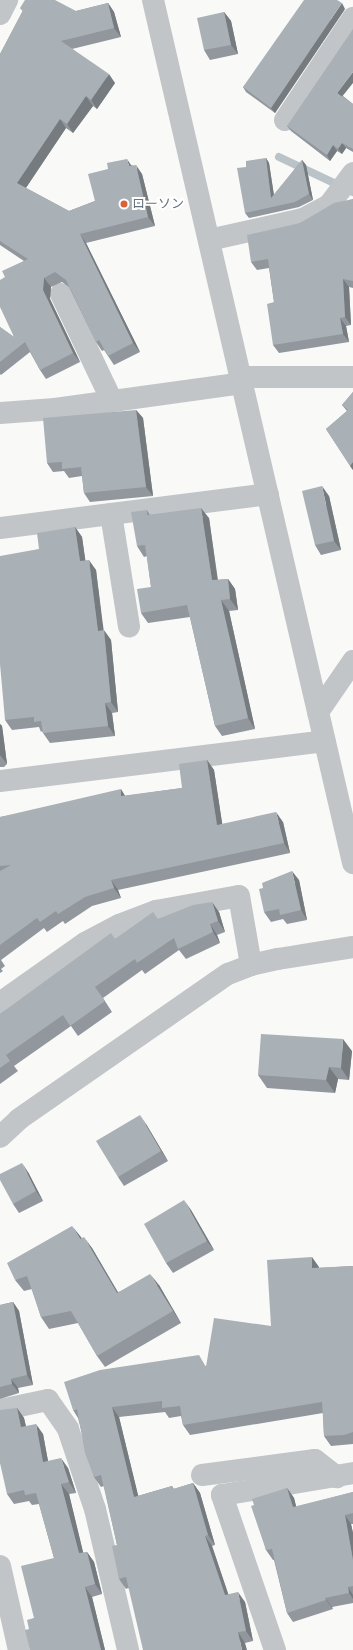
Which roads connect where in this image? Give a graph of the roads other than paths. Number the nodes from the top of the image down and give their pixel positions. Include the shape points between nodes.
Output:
1 (7, 0) edge
2 (153, 0) edge
3 (0, 14) edge
4 (353, 18) edge
5 (285, 120) dead end
6 (346, 182) edge
7 (209, 240) junction
8 (62, 294) dead end
9 (353, 377) edge
10 (241, 380) junction
11 (112, 401) junction
12 (0, 413) edge
13 (268, 494) junction
14 (111, 514) junction
15 (0, 528) edge
16 (129, 627) dead end
17 (353, 661) edge
18 (318, 712) junction
19 (325, 741) junction
20 (0, 781) edge
21 (353, 862) edge
22 (353, 947) edge
23 (251, 965) junction
24 (0, 1003) edge
25 (0, 1137) edge
26 (0, 1410) edge
27 (202, 1475) dead end
28 (345, 1475) edge
29 (2, 1572) edge
30 (19, 1650) edge
31 (128, 1650) edge
32 (275, 1650) edge

1 - 3 street
2 - 7 street
4 - 5 street
6 - 7 street via 329,205 303,219
7 - 10 street
8 - 11 street
9 - 10 street
10 - 11 street
10 - 13 street
11 - 12 street
13 - 14 street
13 - 18 street
14 - 15 street
14 - 16 street
17 - 18 street
18 - 19 street
19 - 20 street
19 - 21 street
22 - 23 street
23 - 24 street via 239,896 156,911 119,924 85,943
23 - 25 street via 228,974 201,991 20,1119
26 - 31 street via 48,1400 68,1429 95,1509
27 - 28 street via 315,1460
28 - 32 street via 222,1495
29 - 30 street

